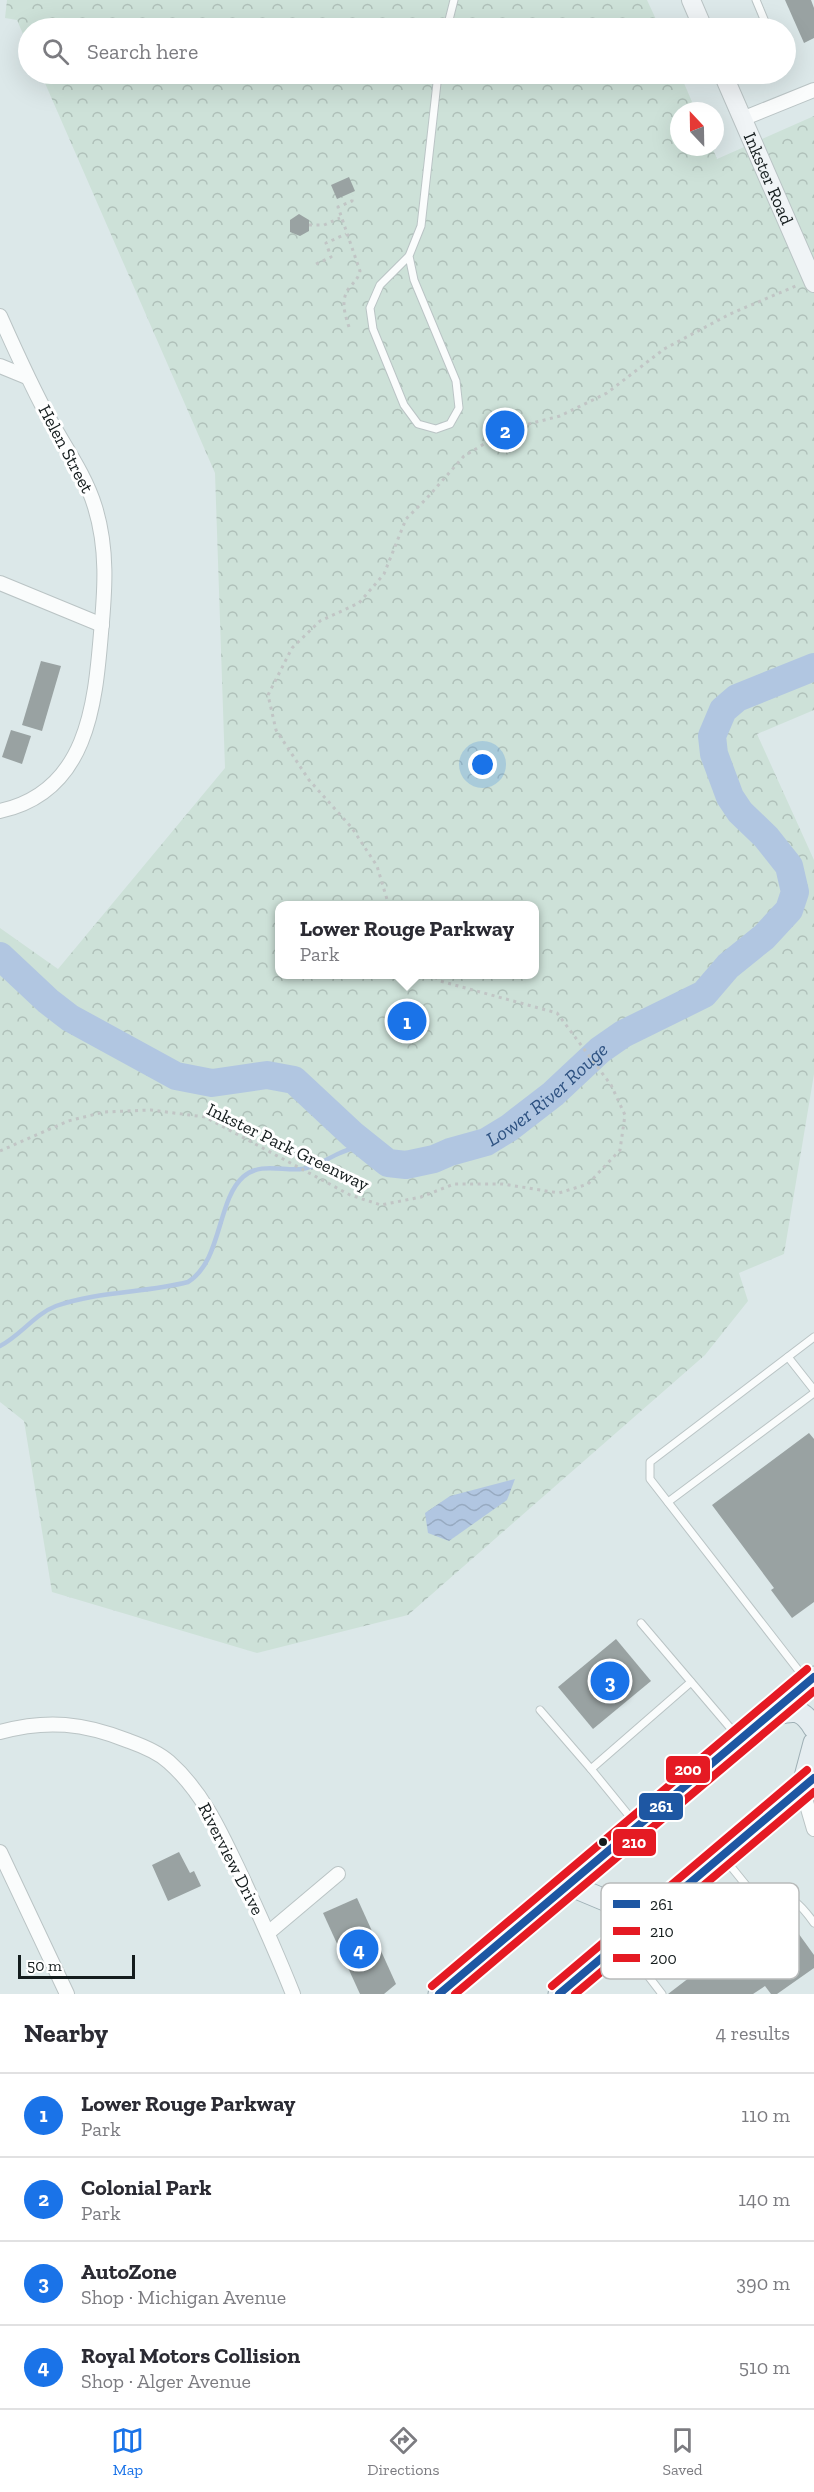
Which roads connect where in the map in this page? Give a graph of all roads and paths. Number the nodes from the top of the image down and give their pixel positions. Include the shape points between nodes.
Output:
1 (454, 0) edge
2 (691, 0) edge
3 (756, 0) edge
4 (450, 18) edge
5 (699, 18) edge
6 (764, 18) edge
7 (437, 84) edge
8 (727, 84) edge
9 (814, 90) edge
10 (742, 119) junction
11 (353, 195) dead end
12 (336, 199) dead end
13 (339, 206) junction
14 (340, 218) junction
15 (309, 225) dead end
16 (346, 234) junction
17 (409, 256) junction
18 (316, 264) dead end
19 (814, 283) edge
20 (793, 287) dead end
21 (0, 316) edge
22 (349, 327) dead end
23 (0, 366) edge
24 (27, 377) junction
25 (0, 583) edge
26 (102, 625) junction
27 (0, 811) edge
28 (388, 901) edge
29 (437, 979) edge
30 (0, 1150) edge
31 (814, 1337) edge
32 (788, 1357) junction
33 (814, 1391) edge
34 (668, 1502) junction
35 (640, 1623) dead end
36 (811, 1680) edge
37 (691, 1682) junction
38 (540, 1710) dead end
39 (765, 1717) junction
40 (814, 1728) edge
41 (0, 1732) edge
42 (740, 1739) junction
43 (814, 1743) edge
44 (591, 1770) junction
45 (810, 1787) edge
46 (638, 1827) junction
47 (814, 1829) edge
48 (0, 1852) edge
49 (722, 1856) junction
50 (338, 1874) dead end
51 (690, 1883) edge
52 (744, 1883) edge
53 (569, 1885) junction
54 (601, 1898) edge
55 (799, 1902) edge
56 (814, 1923) edge
57 (268, 1933) junction
58 (601, 1959) edge
59 (651, 1979) edge
60 (67, 1994) edge
61 (293, 1994) edge
62 (439, 1994) edge
63 (560, 1994) edge
64 (663, 1994) edge

1 - 4 lane
2 - 5 main road
3 - 6 lane
7 - 17 lane via 421,226
8 - 10 main road, Inkster Road
9 - 10 street
10 - 19 main road, Inkster Road
11 - 13 path via 352,201
12 - 13 path
13 - 14 path
14 - 15 path via 324,225
14 - 16 path
16 - 18 path via 326,243 331,257
16 - 22 path via 360,271 345,295 343,309
17 - 17 lane via 380,285 370,308 374,329 404,405 418,424 436,429 450,424 459,408 456,381 414,280
20 - 28 path via 664,349 607,393 560,416 509,429 464,456 406,519 384,574 359,603 320,621 292,648 268,695 276,730 309,780 352,828 377,866
21 - 24 street, Helen Street
23 - 24 street
24 - 26 street, Helen Street via 95,507 105,560
25 - 26 street
26 - 27 street, Helen Street via 92,710 75,757 45,790
29 - 30 path, Inkster Park Greenway via 557,1013 611,1085 625,1115 620,1149 588,1184 559,1193 503,1184 453,1184 421,1197 381,1206 350,1195 205,1117 151,1110 104,1112 68,1121
31 - 32 lane
32 - 33 lane
32 - 34 lane via 650,1462 650,1479
33 - 34 lane
34 - 36 lane
35 - 37 lane
36 - 39 main road
37 - 42 lane
37 - 44 lane
38 - 44 lane
39 - 40 main road via 792,1710 808,1718
39 - 42 main road
41 - 57 street, Riverview Drive via 42,1725 82,1725 149,1748 168,1761 204,1802
42 - 46 main road
43 - 45 main road
44 - 46 lane
45 - 47 street
45 - 49 main road
46 - 53 main road
48 - 60 street
49 - 51 main road
49 - 52 lane
50 - 57 street
53 - 54 main road
53 - 62 main road
55 - 56 lane
57 - 61 street, Riverview Drive
58 - 63 main road
59 - 64 lane

